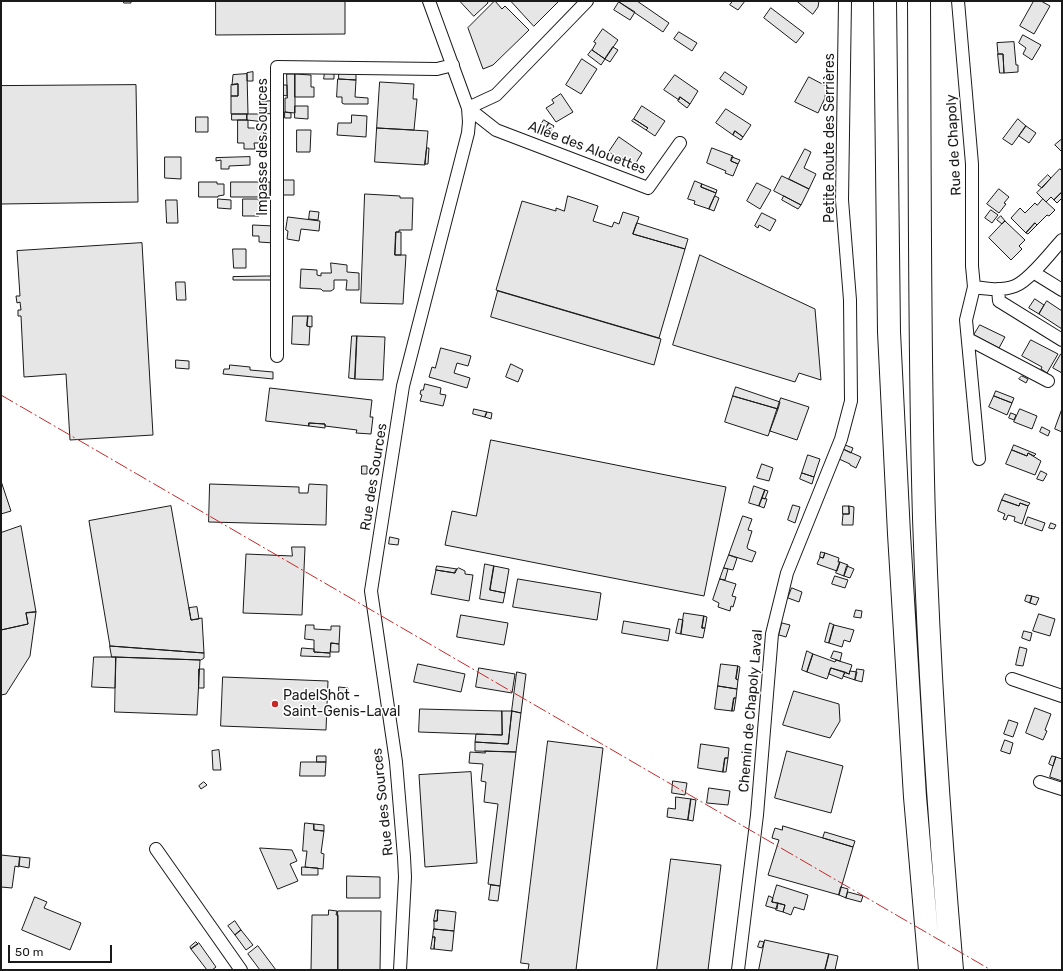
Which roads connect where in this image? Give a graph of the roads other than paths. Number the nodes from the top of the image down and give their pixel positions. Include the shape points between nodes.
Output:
1 (429, 1) edge
2 (587, 1) edge
3 (845, 1) edge
4 (885, 1) edge
5 (919, 1) edge
6 (958, 1) edge
7 (453, 65) junction
8 (468, 108) junction
9 (680, 143) dead end
10 (1062, 240) edge
11 (1033, 272) junction
12 (974, 287) junction
13 (998, 289) junction
14 (1062, 290) edge
15 (850, 300) joint
16 (968, 339) junction
17 (1062, 340) edge
18 (277, 356) dead end
19 (1048, 381) dead end
20 (979, 459) dead end
21 (1012, 679) dead end
22 (1062, 696) edge
23 (1040, 782) dead end
24 (1062, 789) edge
25 (156, 849) dead end
26 (241, 970) edge
27 (400, 970) edge
28 (738, 970) edge
29 (930, 970) edge
30 (952, 970) edge

1 - 7 street, Rue des Sources
2 - 8 street via 496,95
3 - 15 street, Petite Route des Serrières via 842,200
4 - 29 highway via 889,332 915,797
5 - 30 highway via 924,517 938,796
6 - 12 street, Rue de Chapoly via 972,164
7 - 8 street, Rue des Sources
7 - 18 street, Impasse des Sources via 437,70 278,67
8 - 9 street, Allée des Alouettes via 496,130 648,188
8 - 27 street, Rue des Sources via 468,132 403,386 371,591 396,762 404,857
10 - 11 street
11 - 13 street via 1016,286
11 - 14 street
12 - 13 street
12 - 16 street, Rue de Chapoly via 966,320
13 - 17 street via 999,301
15 - 28 street, Chemin de Chapoly Laval via 851,402 841,439 788,573 772,634 756,815
16 - 19 street
16 - 20 street, Rue de Chapoly
21 - 22 street
23 - 24 street
25 - 26 street

